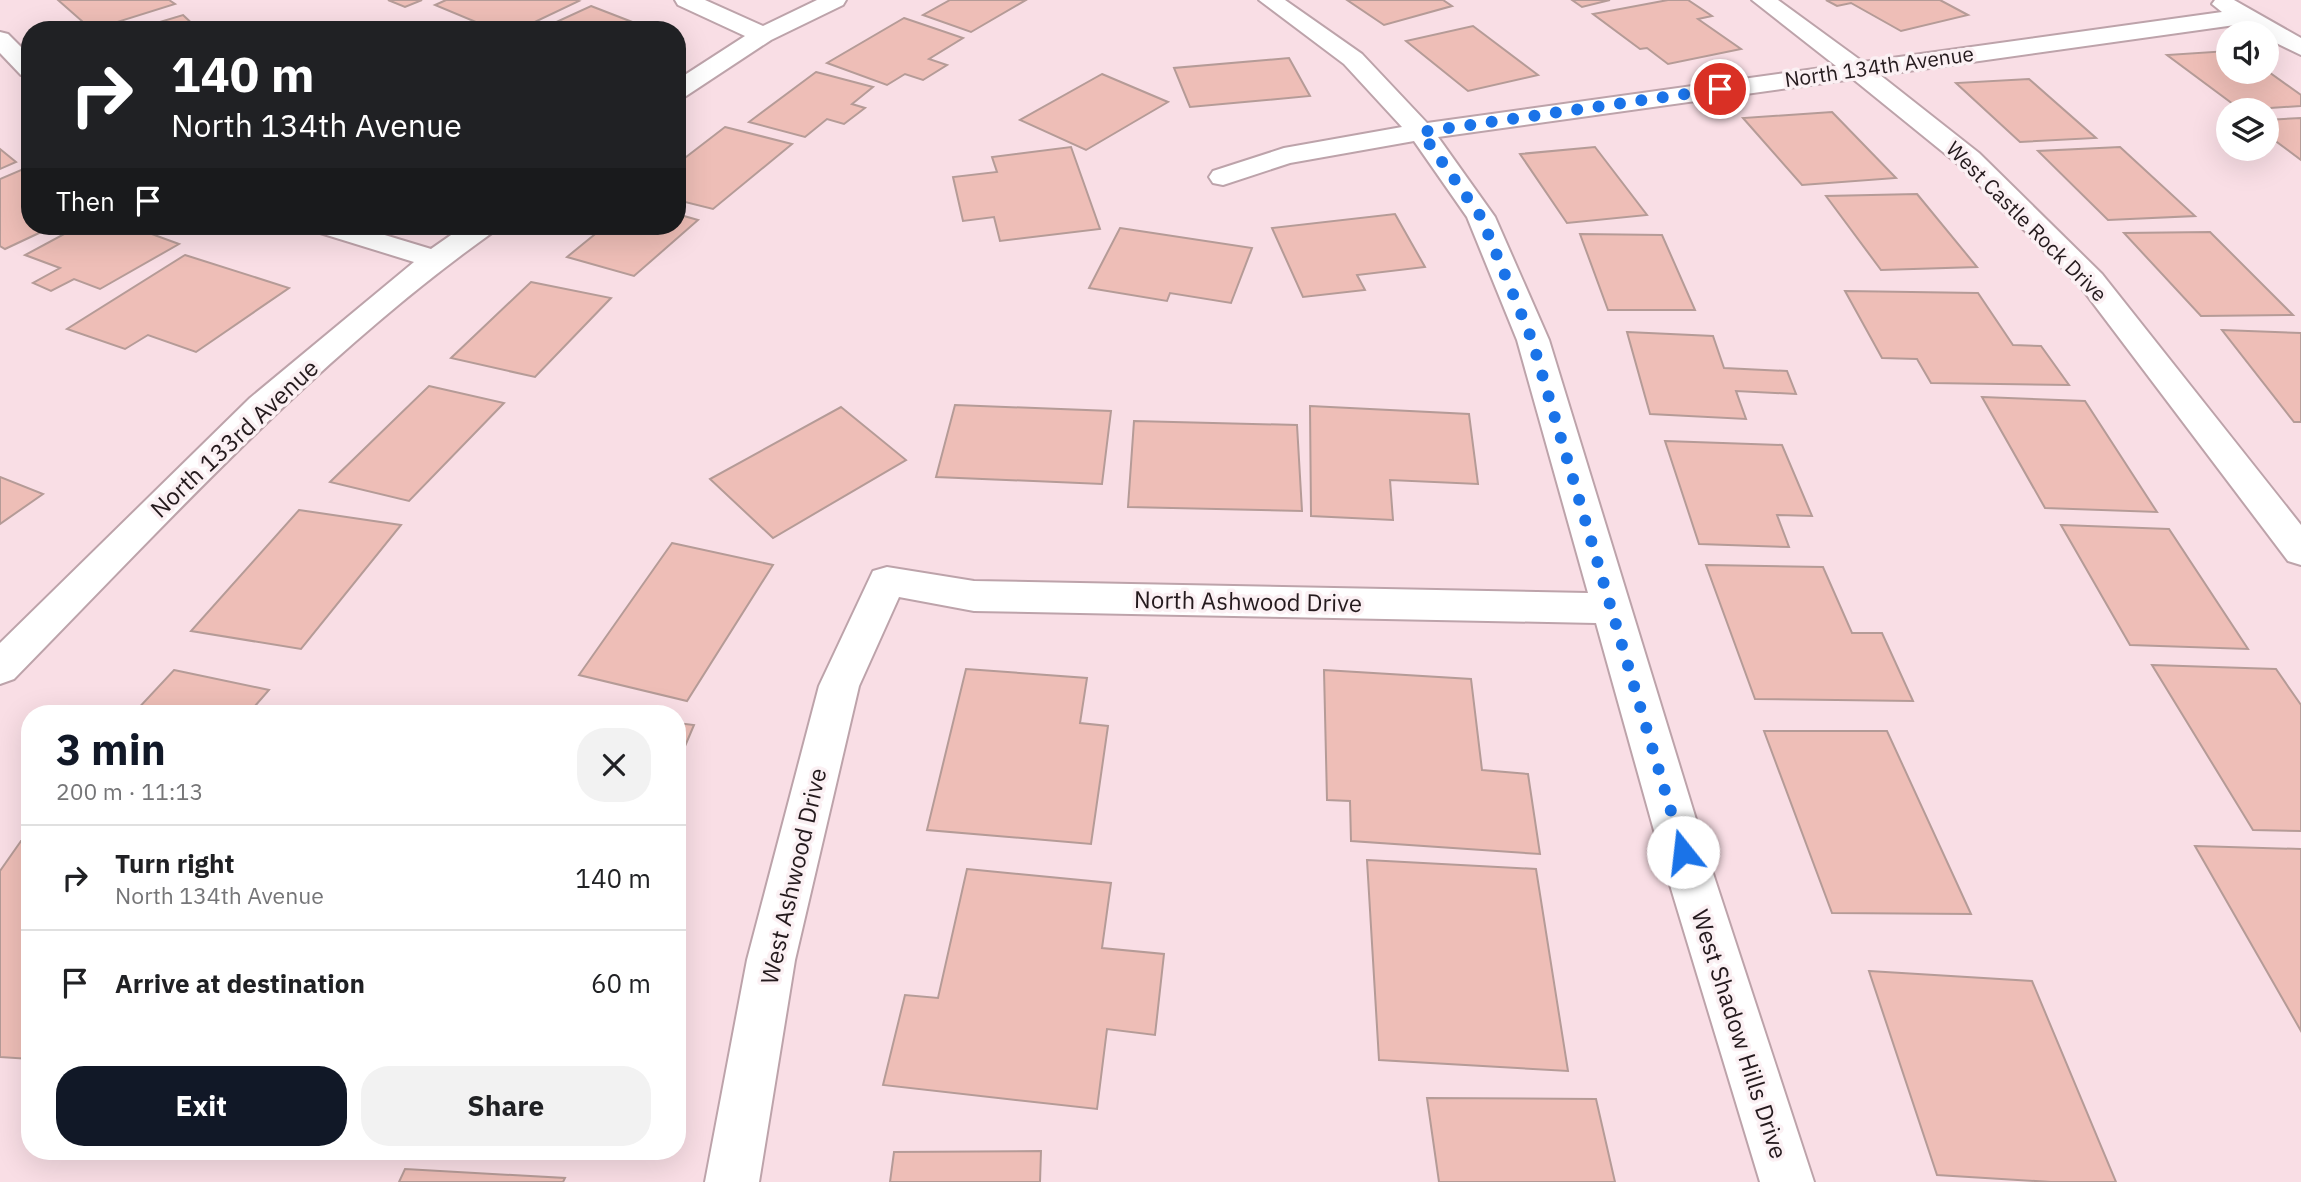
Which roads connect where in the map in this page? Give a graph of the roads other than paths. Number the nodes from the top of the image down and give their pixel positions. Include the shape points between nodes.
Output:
1 (686, 0) edge
2 (835, 0) edge
3 (1270, 0) edge
4 (1763, 0) edge
5 (2217, 0) edge
6 (2247, 16) junction
7 (763, 34) junction
8 (0, 39) edge
9 (2301, 48) edge
10 (21, 61) edge
11 (1855, 69) junction
12 (686, 85) edge
13 (1421, 132) junction
14 (1223, 177) dead end
15 (354, 235) edge
16 (470, 235) edge
17 (436, 259) junction
18 (2301, 551) edge
19 (887, 580) joint
20 (1611, 608) junction
21 (0, 668) edge
22 (732, 1182) edge
23 (1787, 1182) edge

1 - 7 street
2 - 7 street
3 - 13 street, West Shadow Hills Drive via 1353,60
4 - 11 street, West Castle Rock Drive
5 - 6 street
6 - 9 street
6 - 11 street, North 134th Avenue
7 - 12 street
8 - 10 street
11 - 13 street, North 134th Avenue
11 - 18 street, West Castle Rock Drive via 1969,159 2091,279
13 - 14 street, North 134th Avenue via 1284,156
13 - 20 street, West Shadow Hills Drive via 1481,217 1532,340
15 - 17 street
16 - 17 street, North 133rd Avenue
17 - 21 street, North 133rd Avenue via 262,406
19 - 20 street, North Ashwood Drive via 974,596
19 - 22 street, West Ashwood Drive via 839,686 771,960
20 - 23 street, West Shadow Hills Drive

